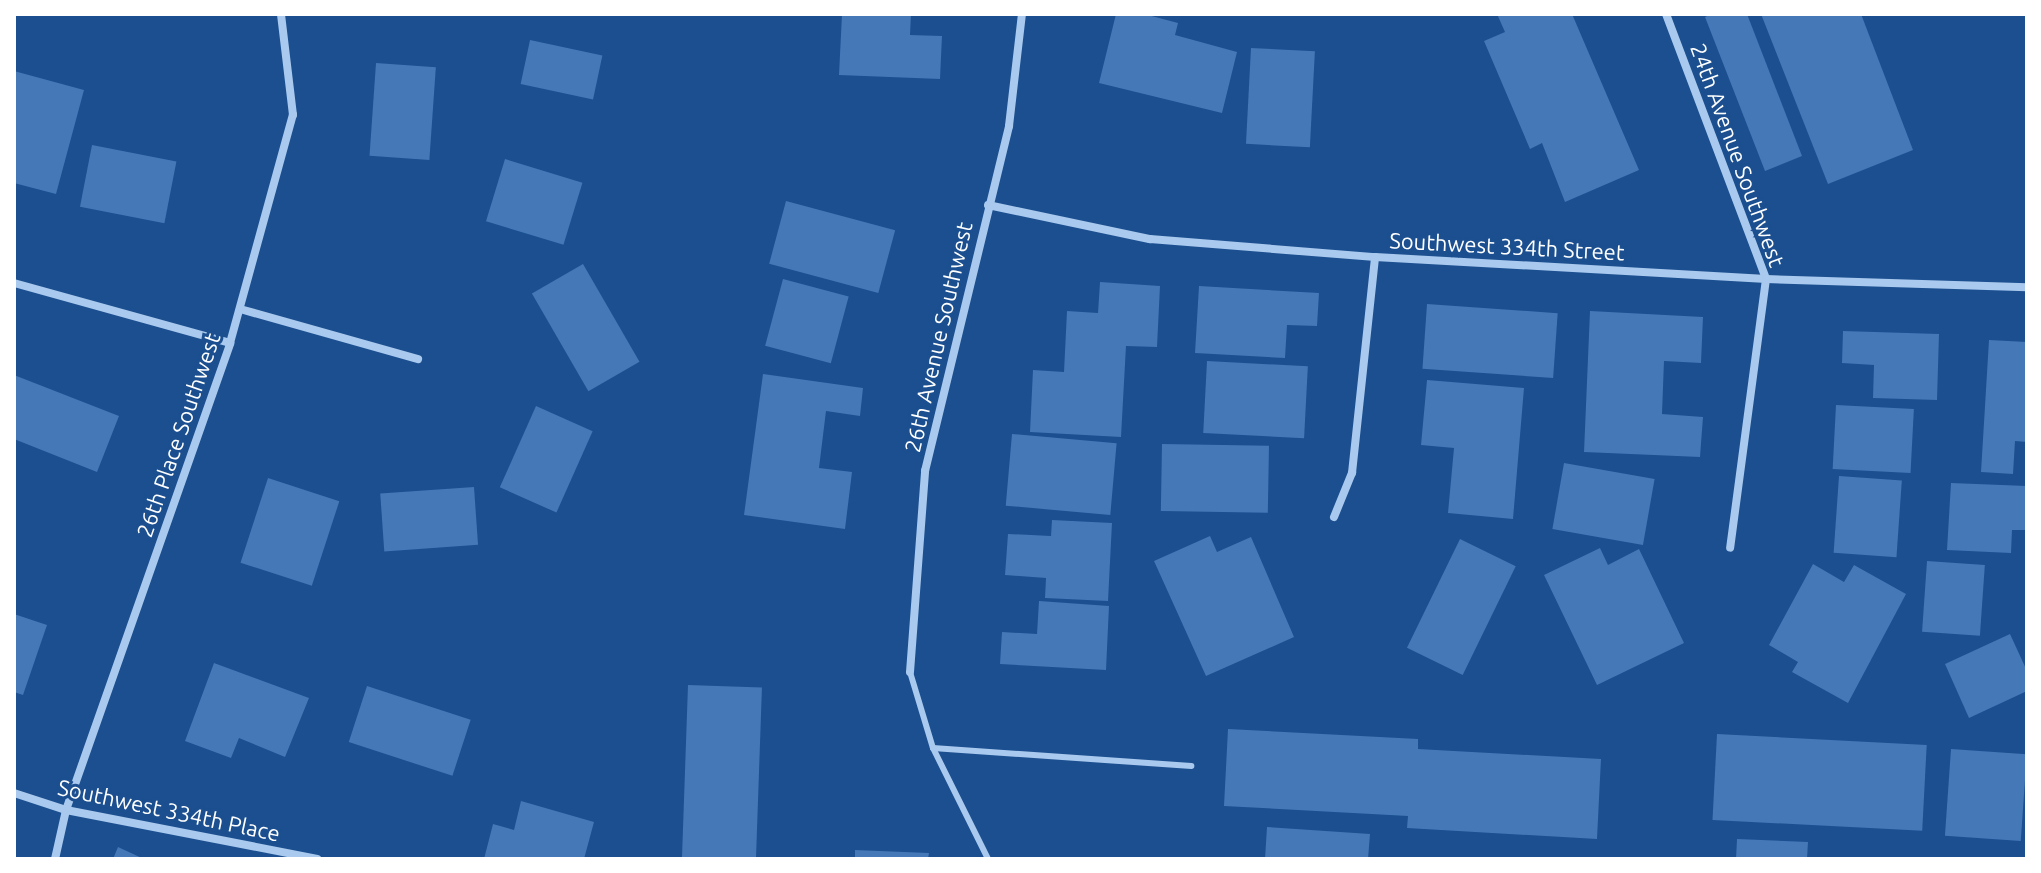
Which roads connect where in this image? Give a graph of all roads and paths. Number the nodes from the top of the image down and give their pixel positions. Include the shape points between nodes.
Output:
1 (281, 14) edge
2 (1022, 14) edge
3 (1666, 14) edge
4 (988, 205) junction
5 (1375, 257) junction
6 (1766, 279) junction
7 (14, 283) edge
8 (2027, 287) edge
9 (240, 309) junction
10 (230, 343) junction
11 (418, 359) dead end
12 (1334, 517) dead end
13 (1730, 548) dead end
14 (910, 672) joint
15 (933, 748) junction
16 (1191, 766) dead end
17 (14, 793) edge
18 (66, 810) junction
19 (55, 859) edge
20 (317, 859) edge
21 (988, 859) edge

1 - 9 street, 26th Place Southwest via 293,115
2 - 4 street, 26th Avenue Southwest via 1009,126
3 - 6 street, 24th Avenue Southwest
4 - 5 street, Southwest 334th Street via 1150,239
4 - 14 street, 26th Avenue Southwest via 925,471
5 - 6 street, Southwest 334th Street
5 - 12 street via 1352,473
6 - 8 street, Southwest 334th Street
6 - 13 street, 24th Avenue Southwest
7 - 10 street
9 - 10 street, 26th Place Southwest
9 - 11 street
10 - 18 street, 26th Place Southwest
14 - 15 lane
15 - 16 lane
15 - 21 lane
17 - 18 street, Southwest 334th Place
18 - 19 street, 26th Place Southwest
18 - 20 street, Southwest 334th Place

